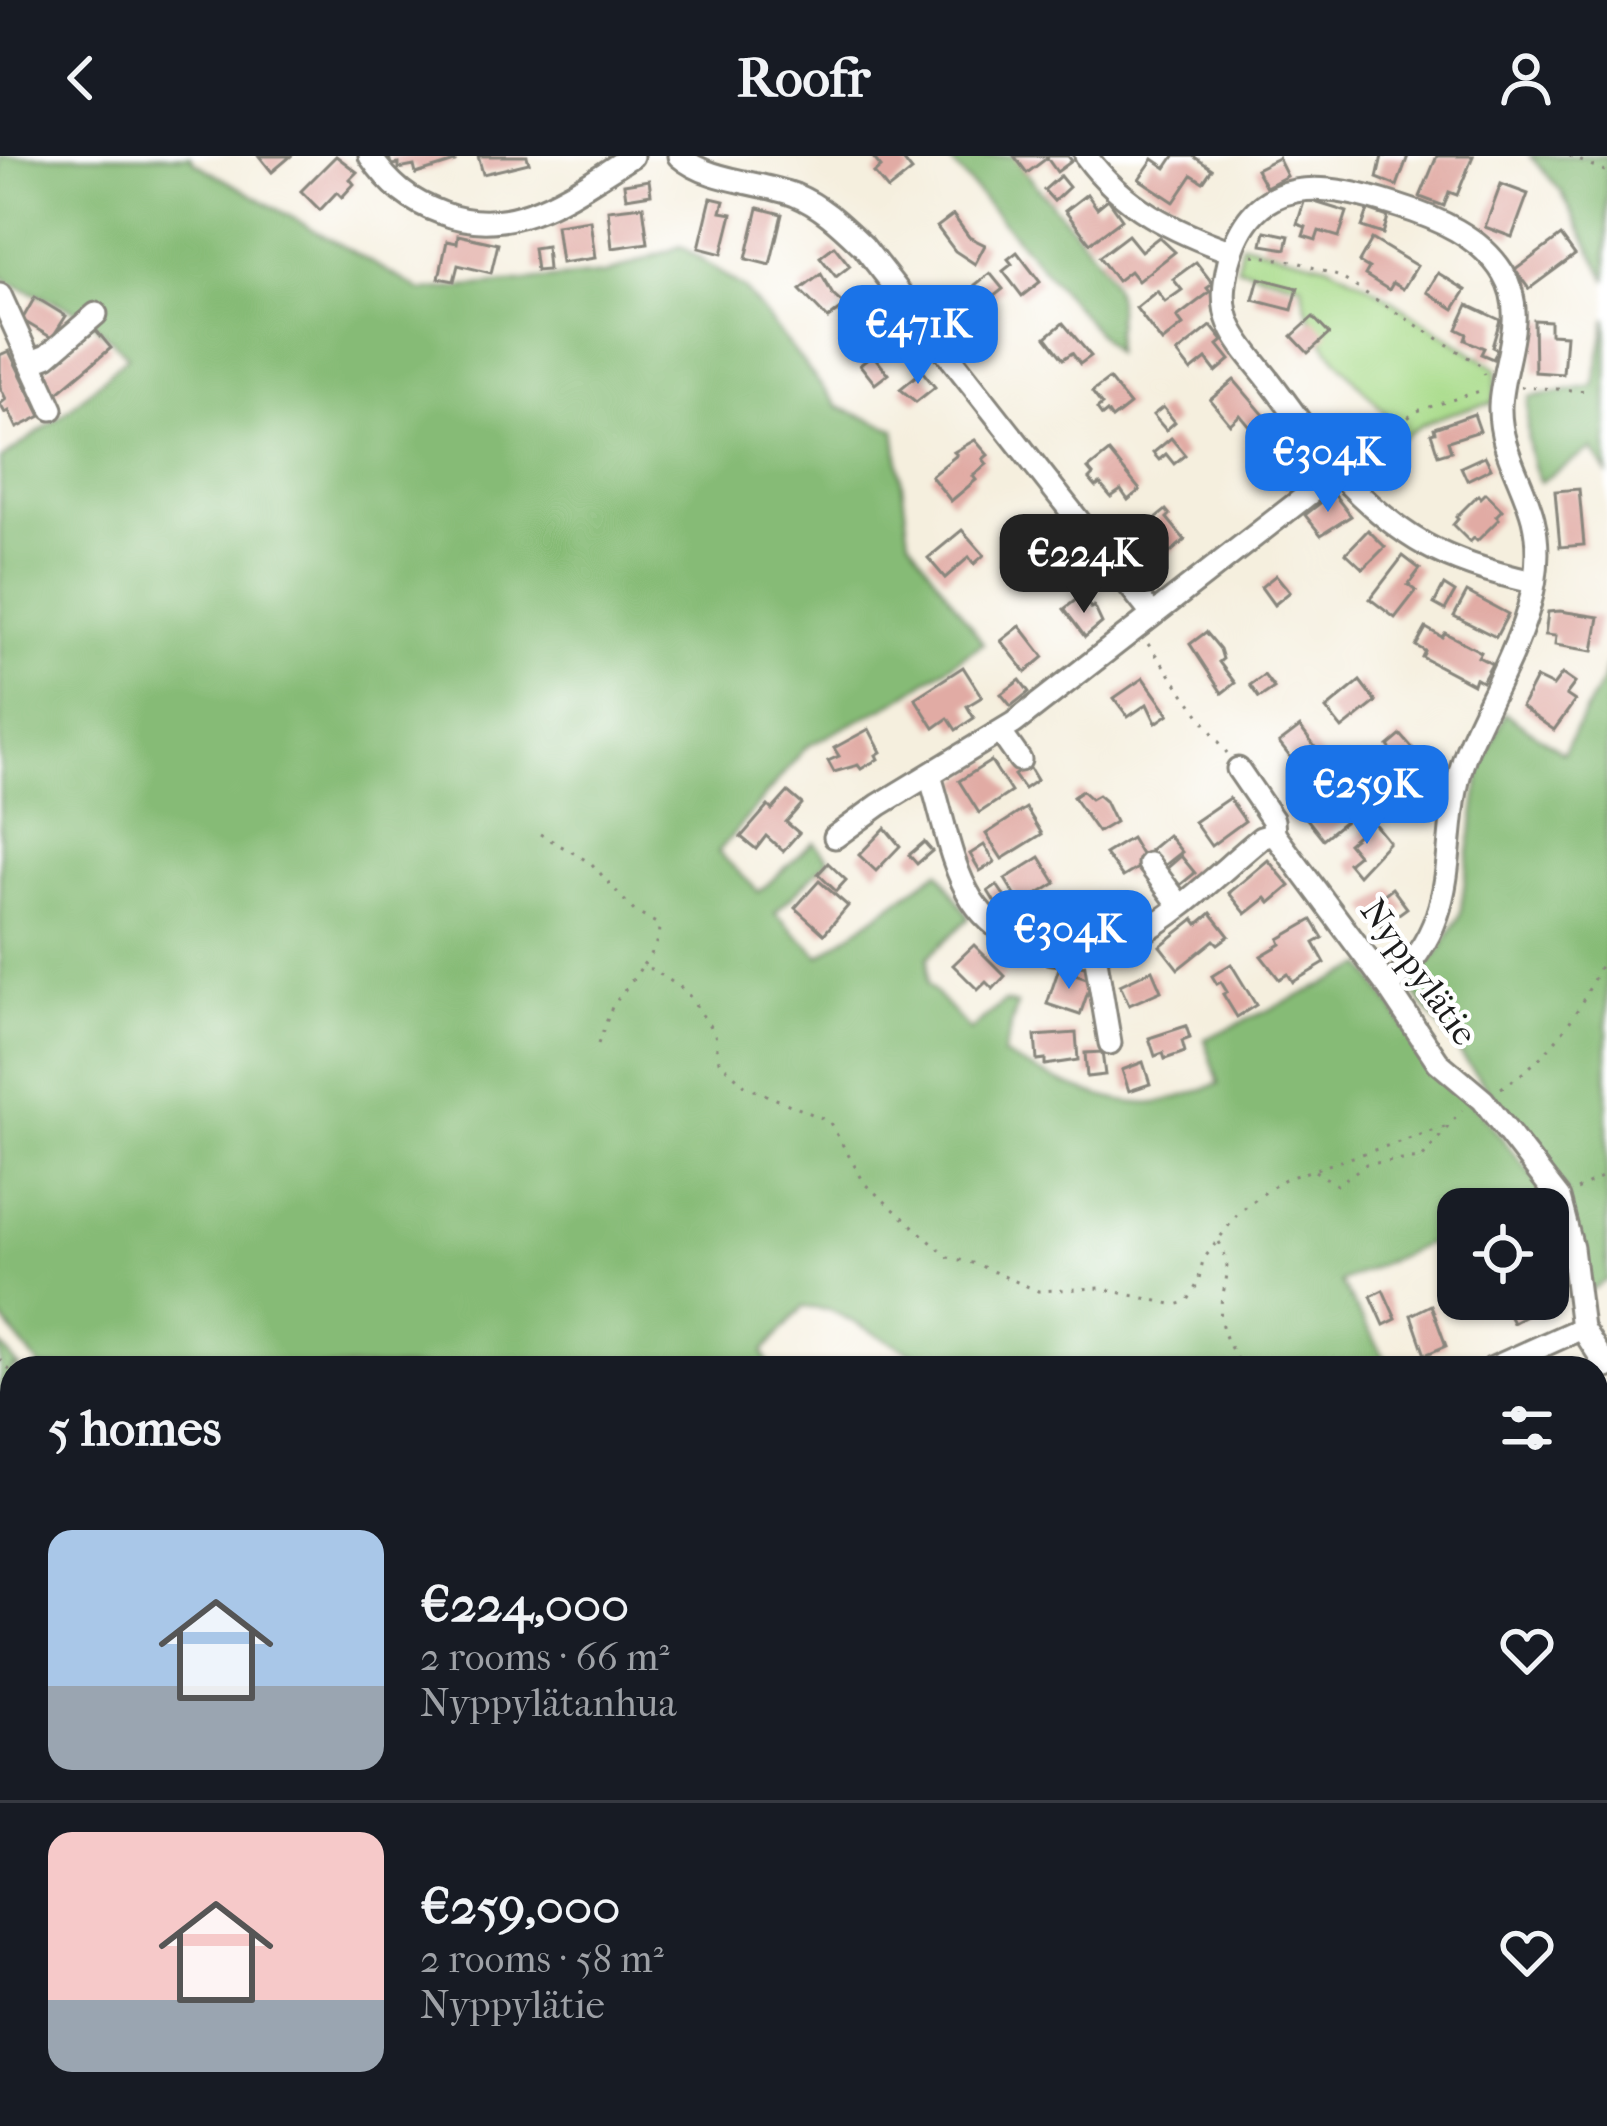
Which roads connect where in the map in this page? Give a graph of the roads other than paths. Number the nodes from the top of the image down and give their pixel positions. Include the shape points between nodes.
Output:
1 (370, 156) edge
2 (632, 156) edge
3 (679, 156) edge
4 (1086, 156) edge
5 (1232, 251) junction
6 (0, 295) edge
7 (96, 314) dead end
8 (31, 362) junction
9 (52, 410) dead end
10 (1336, 472) junction
11 (1532, 582) junction
12 (1143, 620) junction
13 (1001, 733) junction
14 (1020, 760) dead end
15 (1238, 769) road end
16 (931, 776) junction
17 (1274, 834) junction
18 (835, 837) dead end
19 (1149, 864) dead end
20 (1179, 904) junction
21 (1095, 954) junction
22 (1388, 987) junction
23 (1110, 1043) dead end
24 (1582, 1328) junction
25 (1520, 1356) edge
26 (1600, 1356) edge

1 - 2 street via 389,184 417,204 492,223 547,208
3 - 12 street via 697,169 790,193 841,224
4 - 5 street via 1141,211
5 - 10 street via 1224,282 1230,325
5 - 11 street via 1271,199 1318,186 1438,218 1486,252 1509,286 1515,325 1497,388 1506,448 1533,517
6 - 8 street
7 - 8 street
8 - 9 street
10 - 11 street via 1408,537 1483,571
10 - 12 street
11 - 22 street via 1507,670 1468,748 1438,916 1418,959
12 - 13 street
13 - 14 street
13 - 16 street
15 - 17 street, Nyppylätie via 1274,820
16 - 18 street
16 - 21 street via 940,839 971,899 1006,934 1045,952
17 - 20 street
17 - 22 street, Nyppylätie
19 - 20 street
20 - 21 street via 1129,941
21 - 23 street
22 - 24 street, Nyppylätie via 1438,1061 1483,1100 1559,1198
24 - 25 street
24 - 26 street

